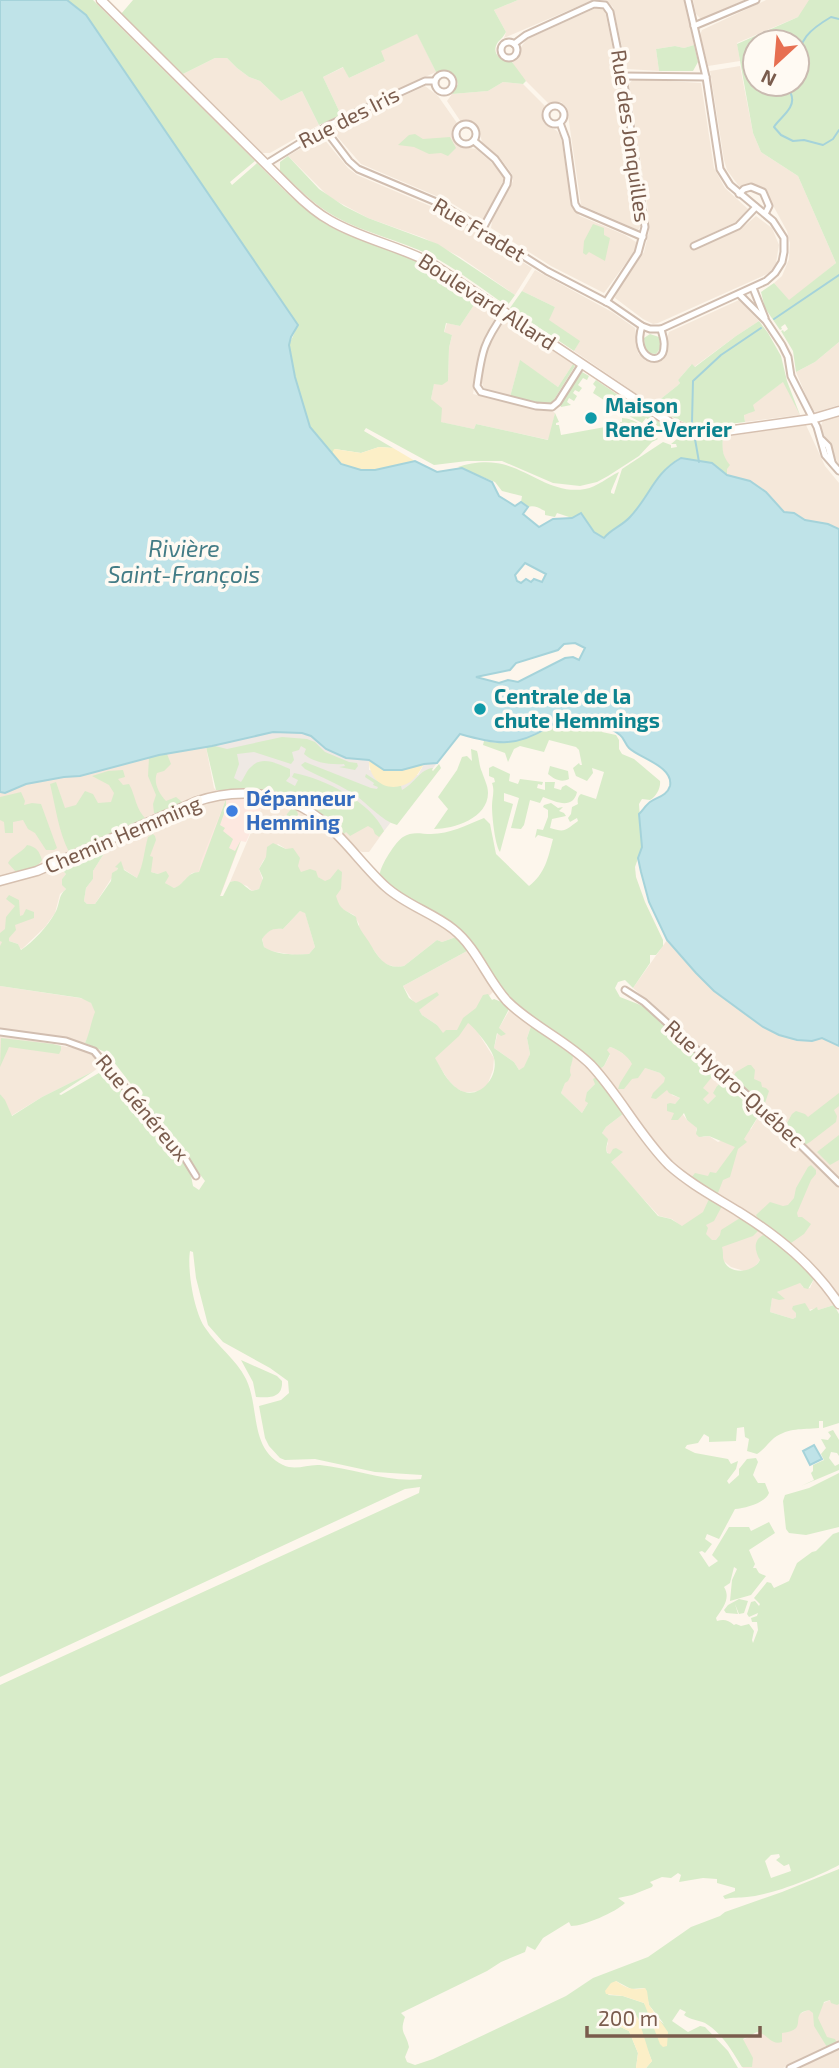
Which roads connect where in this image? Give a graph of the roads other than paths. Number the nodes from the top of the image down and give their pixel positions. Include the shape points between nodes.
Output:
1 (101, 0) edge
2 (688, 0) edge
3 (756, 0) edge
4 (694, 26) junction
5 (514, 44) dead end
6 (623, 76) junction
7 (706, 76) junction
8 (435, 81) dead end
9 (560, 123) dead end
10 (324, 128) junction
11 (474, 141) dead end
12 (266, 164) junction
13 (739, 194) junction
14 (756, 207) junction
15 (765, 214) junction
16 (482, 230) junction
17 (643, 237) junction
18 (694, 246) dead end
19 (753, 288) junction
20 (739, 294) junction
21 (606, 302) junction
22 (506, 312) junction
23 (766, 321) junction
24 (642, 326) junction
25 (661, 329) junction
26 (582, 364) junction
27 (839, 411) edge
28 (812, 419) junction
29 (839, 471) edge
30 (0, 881) edge
31 (625, 990) dead end
32 (0, 1032) edge
33 (196, 1176) dead end
34 (839, 1183) edge
35 (839, 1304) edge
36 (839, 2045) edge
37 (790, 2068) edge

1 - 12 street, Boulevard Allard
2 - 4 street
3 - 4 street
4 - 7 street
5 - 6 street, Rue des Jonquilles via 594,4 605,5
6 - 7 street
6 - 17 street, Rue des Jonquilles
7 - 13 street via 719,164
8 - 10 street, Rue des Iris via 425,81
9 - 17 street via 578,209
10 - 12 street, Rue des Iris
10 - 16 street, Rue Fradet via 358,169 441,204
11 - 16 street via 508,177
12 - 22 street, Boulevard Allard via 322,216 431,263
13 - 14 street
13 - 15 street via 751,187 763,192 769,204
14 - 15 street
14 - 18 street via 738,226
15 - 19 street via 782,234 785,252 775,273
16 - 21 street, Rue Fradet
17 - 21 street, Rue des Jonquilles via 638,253
19 - 20 street
19 - 23 street
20 - 23 street
20 - 25 street
21 - 24 street, Rue Fradet
22 - 26 street, Boulevard Allard
22 - 26 street via 483,349 477,386 481,392 549,408 558,402
23 - 28 street via 786,352 791,376
24 - 25 street, Rue Fradet
24 - 25 street via 641,349 649,358 663,352
26 - 28 street, Boulevard Allard via 666,421 693,432
27 - 28 street
28 - 29 street via 825,455
30 - 35 street, Chemin Hemming via 33,873 218,796 262,795 303,807 337,834 388,888 460,935 508,1002 592,1067 670,1165 782,1241
31 - 34 street, Rue Hydro-Québec via 775,1120
32 - 33 street, Rue Généreux via 66,1041 94,1051
36 - 37 street

